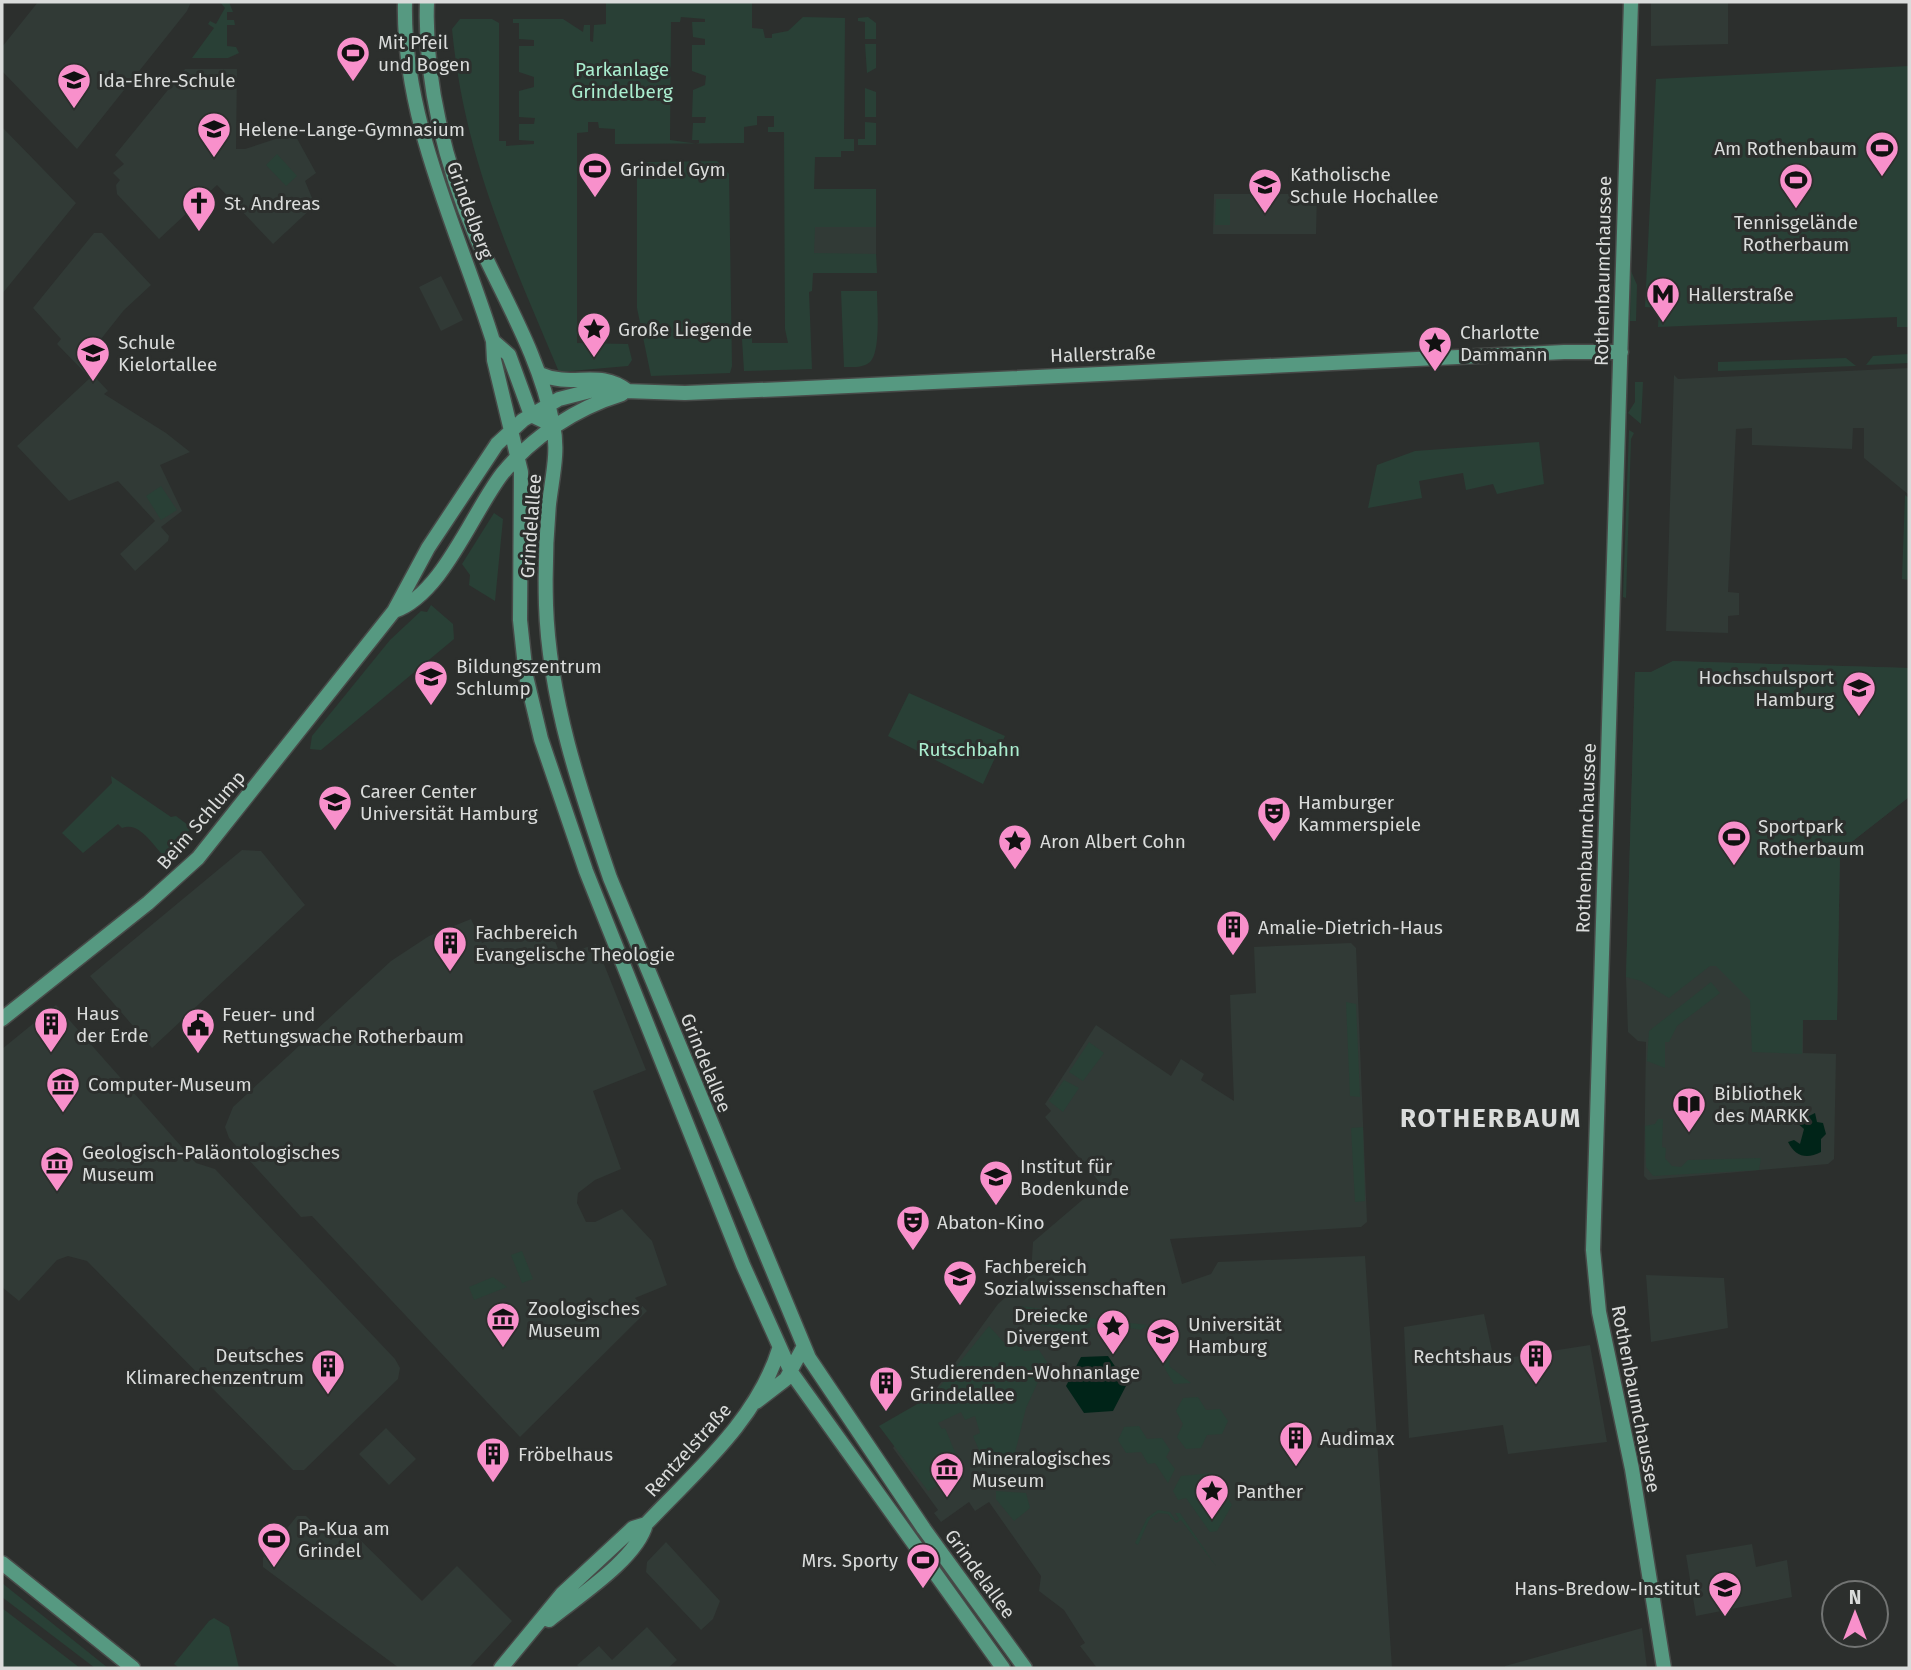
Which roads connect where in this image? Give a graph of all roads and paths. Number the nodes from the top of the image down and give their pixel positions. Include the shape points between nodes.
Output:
1 (405, 2) edge
2 (427, 2) edge
3 (1630, 2) edge
4 (493, 341) junction
5 (1621, 352) junction
6 (540, 374) junction
7 (630, 392) junction
8 (548, 405) junction
9 (531, 415) junction
10 (554, 426) junction
11 (513, 429) junction
12 (519, 457) junction
13 (394, 611) junction
14 (2, 1019) edge
15 (804, 1346) junction
16 (779, 1349) junction
17 (791, 1372) junction
18 (757, 1402) junction
19 (2, 1563) edge
20 (133, 1668) edge
21 (501, 1668) edge
22 (1003, 1668) edge
23 (1025, 1668) edge
24 (1664, 1668) edge

1 - 4 main road, Grindelberg via 408,53 427,142
2 - 6 main road, Grindelberg via 432,77 451,164 478,239
3 - 5 main road, Rothenbaumchaussee
4 - 9 main road via 509,355
4 - 11 main road, Grindelberg
5 - 7 main road, Hallerstraße
5 - 24 main road, Rothenbaumchaussee via 1593,1267
6 - 7 main road via 570,381 611,379
6 - 8 main road, Grindelberg
7 - 8 main road, Hallerstraße via 586,391
7 - 10 main road, Hallerstraße
8 - 9 main road, Beim Schlump
8 - 10 main road, Grindelallee
9 - 10 main road
9 - 11 main road, Beim Schlump
10 - 12 main road, Beim Schlump
10 - 15 main road, Grindelallee via 546,607 554,681 580,789 612,883
11 - 12 main road, Grindelallee
11 - 13 main road, Beim Schlump via 497,444 428,548
12 - 13 main road, Beim Schlump via 496,483 433,580 408,607
12 - 16 main road, Grindelallee via 521,645 541,739 586,871
13 - 14 main road, Beim Schlump via 198,858
15 - 17 main road, Rentzelstraße
15 - 23 main road, Grindelallee via 818,1374 924,1530
16 - 17 main road, Grindelallee
16 - 18 main road, Rentzelstraße
17 - 18 main road, Rentzelstraße
17 - 22 main road, Grindelallee
18 - 21 main road, Rentzelstraße via 646,1524 643,1537 626,1555 530,1635
19 - 20 main road

